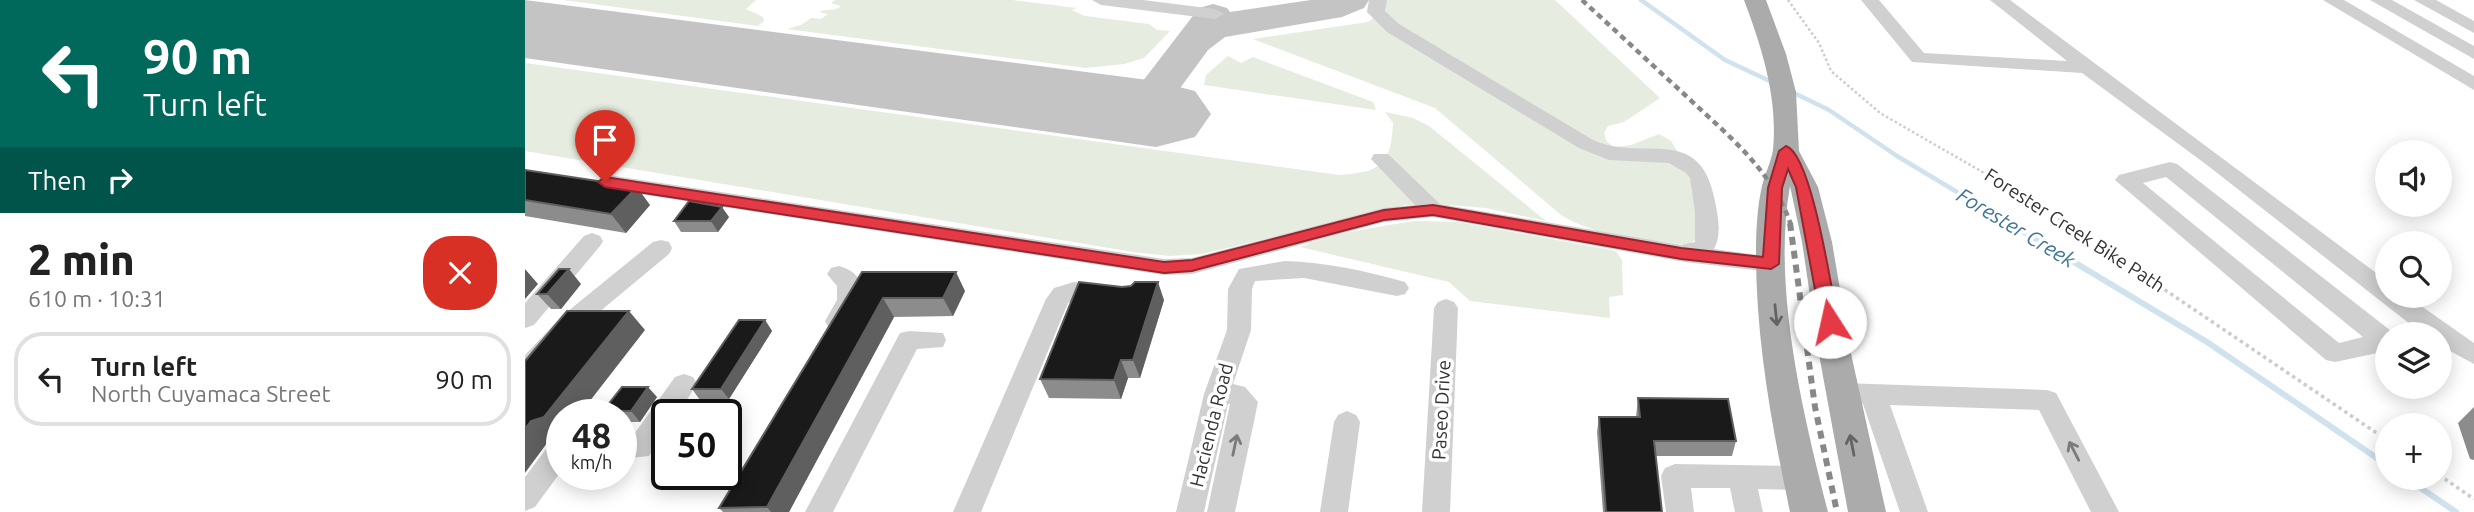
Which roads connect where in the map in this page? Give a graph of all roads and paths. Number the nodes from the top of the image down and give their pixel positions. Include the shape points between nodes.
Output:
1 (1101, 0) edge
2 (1378, 0) edge
3 (1755, 0) edge
4 (1788, 0) edge
5 (1870, 0) edge
6 (1999, 0) edge
7 (2332, 0) edge
8 (2379, 0) edge
9 (2423, 0) edge
10 (1215, 13) dead end
11 (2474, 28) edge
12 (2474, 53) edge
13 (2087, 68) junction
14 (2474, 85) edge
15 (1786, 151) junction
16 (2151, 154) dead end
17 (1381, 159) dead end
18 (2170, 169) junction
19 (593, 180) edge
20 (1433, 210) junction
21 (592, 241) dead end
22 (661, 248) dead end
23 (1685, 254) junction
24 (1771, 264) junction
25 (839, 274) dead end
26 (2375, 283) edge
27 (1397, 288) dead end
28 (1129, 296) edge
29 (1445, 308) dead end
30 (2404, 308) edge
31 (525, 319) edge
32 (2419, 322) edge
33 (2375, 332) edge
34 (933, 340) dead end
35 (2375, 344) edge
36 (2452, 344) edge
37 (822, 347) edge
38 (2474, 355) edge
39 (525, 371) edge
40 (684, 384) dead end
41 (1217, 394) junction
42 (1858, 394) junction
43 (1347, 422) dead end
44 (2375, 432) edge
45 (637, 448) edge
46 (546, 471) edge
47 (1742, 477) junction
48 (1801, 478) junction
49 (2452, 484) edge
50 (525, 499) edge
51 (2474, 499) edge
52 (818, 512) edge
53 (967, 512) edge
54 (1190, 512) edge
55 (1221, 512) edge
56 (1334, 512) edge
57 (1436, 512) edge
58 (1680, 512) edge
59 (1749, 512) edge
60 (1809, 512) edge
61 (1867, 512) edge
62 (1914, 512) edge
63 (2105, 512) edge

1 - 10 street
2 - 23 street via 1376,12 1393,27 1586,144 1616,154 1668,156 1695,169 1708,232 1700,251
3 - 15 main road via 1779,65
4 - 44 path, Forester Creek Bike Path via 1819,43 1831,71 1879,113 2017,192
5 - 13 street via 1919,58
6 - 13 street
7 - 14 street
8 - 12 street
9 - 11 street
13 - 26 street
15 - 24 main road via 1775,188
15 - 42 main road via 1807,198
16 - 18 street
17 - 20 street
18 - 33 street
18 - 35 street via 2126,180 2335,353
19 - 20 street via 1164,267 1192,266 1384,215
20 - 23 street
21 - 31 street
22 - 39 street via 571,322
23 - 24 street
24 -> 48 main road via 1780,361
25 - 37 street via 849,283 849,300
27 - 41 street, Hacienda Road via 1297,268 1247,275 1240,289 1239,330
28 - 53 street via 1076,289 1058,299
29 - 57 street, Paseo Drive
30 - 32 street
34 - 52 street via 909,340
36 - 38 street
40 - 45 street
41 - 54 street, Hacienda Road
55 -> 41 street via 1245,401 1236,394
61 -> 42 main road
42 - 62 street
63 -> 42 street via 2047,400
43 - 56 street
46 - 50 street
47 - 48 street
47 - 58 street via 1675,476
47 - 59 street
48 - 60 main road
49 - 51 path

